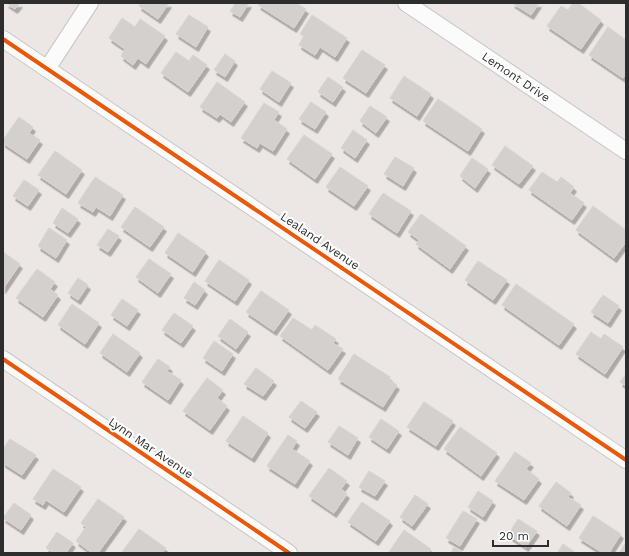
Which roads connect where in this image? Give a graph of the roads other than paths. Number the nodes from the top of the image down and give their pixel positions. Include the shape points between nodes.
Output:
1 (90, 3) edge
2 (406, 3) edge
3 (3, 39) edge
4 (47, 69) junction
5 (626, 151) edge
6 (3, 359) edge
7 (626, 460) edge
8 (289, 553) edge

1 - 4 street
2 - 5 street, Lemont Drive
3 - 4 street, Lealand Avenue
4 - 7 street, Lealand Avenue
6 - 8 street, Lynn Mar Avenue

